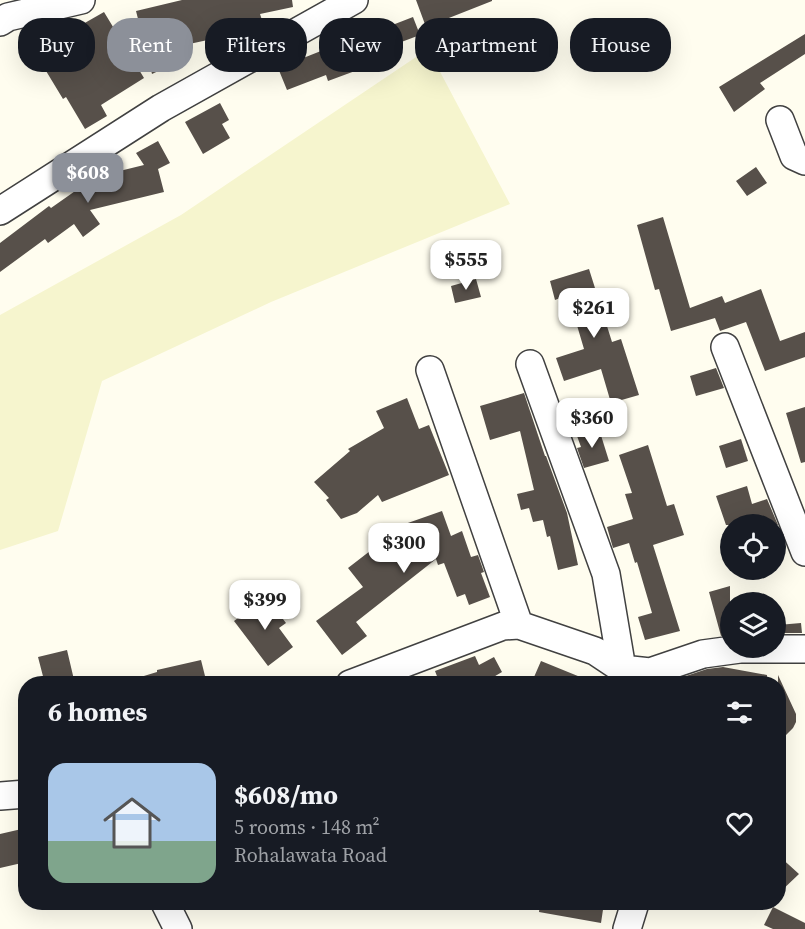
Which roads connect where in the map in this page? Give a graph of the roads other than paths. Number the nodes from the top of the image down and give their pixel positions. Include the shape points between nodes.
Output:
1 (81, 0) edge
2 (354, 0) edge
3 (0, 22) edge
4 (780, 120) dead end
5 (805, 161) edge
6 (0, 211) edge
7 (725, 347) dead end
8 (530, 364) dead end
9 (430, 370) dead end
10 (805, 552) edge
11 (519, 625) junction
12 (805, 649) edge
13 (622, 669) junction
14 (371, 676) edge
15 (642, 676) edge
16 (653, 676) edge
17 (18, 795) edge
18 (0, 796) edge
19 (168, 910) edge
20 (633, 910) edge
21 (178, 929) edge
22 (627, 929) edge

1 - 3 street
2 - 6 street via 161,108
4 - 5 street via 794,156
7 - 10 street
8 - 13 street via 606,574
9 - 11 street
11 - 13 street via 595,651
11 - 14 street via 503,626
12 - 16 street via 740,649 703,654
13 - 15 street
17 - 18 street
19 - 21 street
20 - 22 street

